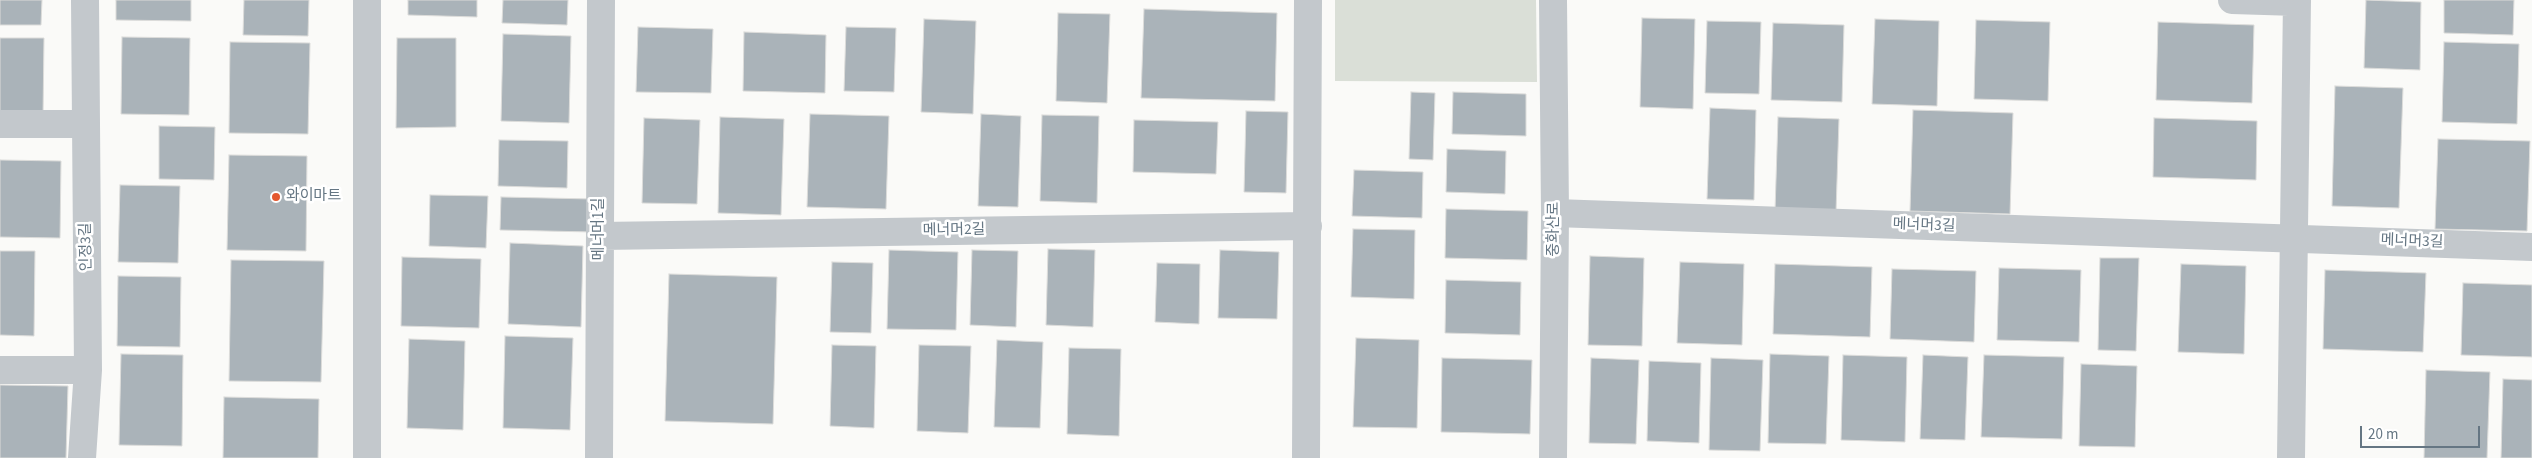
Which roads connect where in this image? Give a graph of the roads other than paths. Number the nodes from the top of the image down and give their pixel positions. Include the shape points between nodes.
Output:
1 (84, 0) edge
2 (367, 0) edge
3 (601, 0) edge
4 (1308, 0) edge
5 (1553, 0) edge
6 (2232, 0) edge
7 (2297, 1) edge
8 (0, 124) edge
9 (86, 124) junction
10 (1555, 213) junction
11 (1308, 226) junction
12 (600, 236) junction
13 (2293, 238) junction
14 (2532, 247) edge
15 (0, 370) edge
16 (88, 370) junction
17 (82, 458) edge
18 (367, 458) edge
19 (599, 458) edge
20 (1306, 458) edge
21 (1553, 458) edge
22 (2291, 458) edge

1 - 9 street, 인정3길
2 - 18 street
3 - 12 street, 메너머1길
4 - 11 street
5 - 10 street, 중화산로
6 - 7 street
7 - 13 street
8 - 9 street
9 - 16 street, 인정3길
10 - 13 street, 메너머3길
10 - 21 street, 중화산로
11 - 12 street, 메너머2길
11 - 20 street
12 - 19 street, 메너머1길
13 - 14 street, 메너머3길
13 - 22 street
15 - 16 street
16 - 17 street, 인정3길

